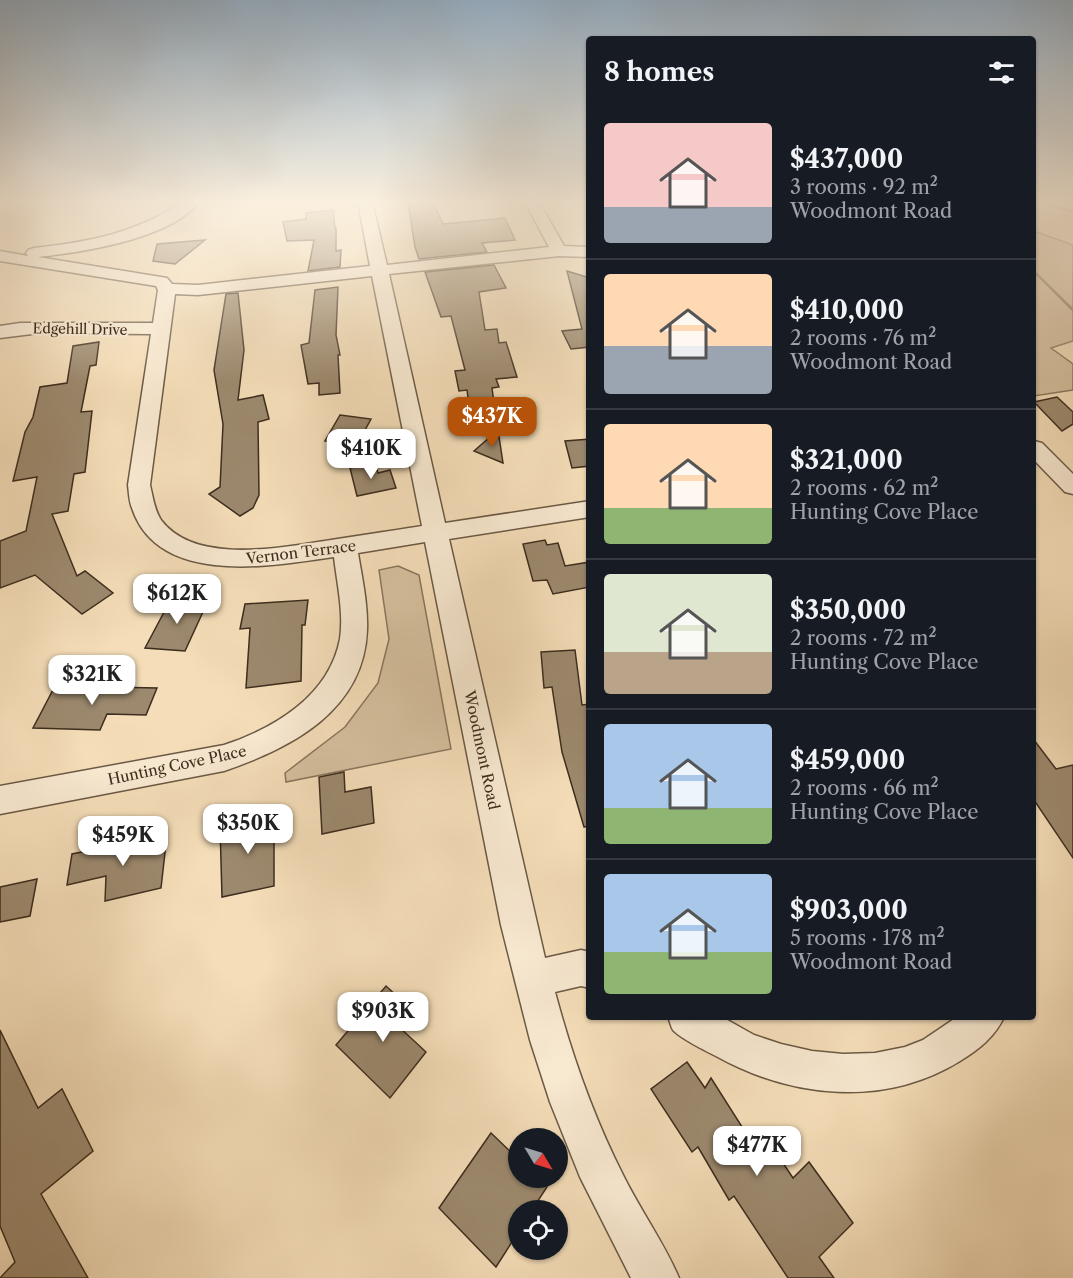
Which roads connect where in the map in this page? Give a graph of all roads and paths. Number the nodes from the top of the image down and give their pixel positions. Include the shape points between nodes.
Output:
1 (34, 262) edge
2 (70, 262) edge
3 (378, 262) edge
4 (460, 262) edge
5 (72, 268) junction
6 (380, 271) junction
7 (167, 290) junction
8 (160, 328) junction
9 (0, 332) edge
10 (1036, 450) edge
11 (1073, 487) edge
12 (586, 510) edge
13 (436, 534) junction
14 (345, 547) junction
15 (0, 800) edge
16 (586, 969) edge
17 (533, 979) junction
18 (692, 1020) edge
19 (982, 1020) edge
20 (656, 1278) edge

1 - 5 street
2 - 5 street
3 - 6 street, Woodmont Road
4 - 6 street
5 - 7 street via 154,280
6 - 7 street
6 - 13 street, Woodmont Road
7 - 8 street, Vernon Terrace
8 - 9 street, Edgehill Drive via 43,326
8 - 14 street, Vernon Terrace via 139,485 146,518 173,543 218,557 268,558
10 - 11 street
12 - 13 street, Vernon Terrace
13 - 14 street, Vernon Terrace
13 - 17 street, Woodmont Road
14 - 15 street, Hunting Cove Place via 353,625 346,665 336,685 300,723 280,737 224,758
16 - 17 street
17 - 20 street, Woodmont Road via 549,1042 580,1128
18 - 19 street via 750,1053 794,1068 846,1075 896,1070 928,1059 953,1045

